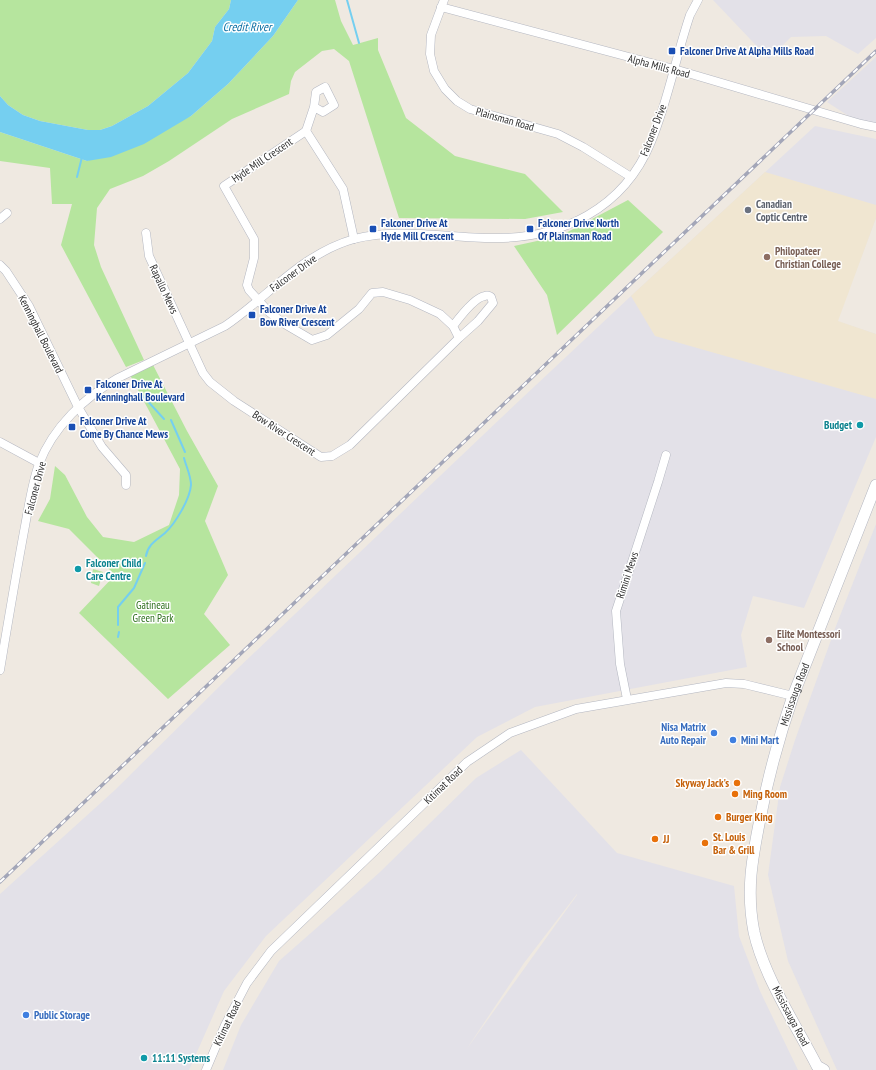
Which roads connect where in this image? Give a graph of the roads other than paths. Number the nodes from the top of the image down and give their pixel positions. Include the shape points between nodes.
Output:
1 (698, 0) edge
2 (442, 4) edge
3 (674, 69) junction
4 (314, 108) dead end
5 (876, 127) edge
6 (306, 131) junction
7 (631, 177) junction
8 (6, 213) dead end
9 (0, 219) edge
10 (146, 233) dead end
11 (354, 240) junction
12 (0, 265) edge
13 (258, 300) junction
14 (453, 326) junction
15 (459, 338) junction
16 (190, 344) junction
17 (78, 407) junction
18 (0, 442) edge
19 (666, 455) dead end
20 (39, 463) junction
21 (126, 485) dead end
22 (876, 485) edge
23 (0, 670) edge
24 (793, 696) junction
25 (627, 699) junction
26 (819, 1069) edge
27 (206, 1070) edge

1 - 3 street, Falconer Drive via 690,15
2 - 3 street, Alpha Mills Road
2 - 7 street, Plainsman Road via 431,35 430,54 434,71 445,89 457,101 470,109 558,134
3 - 5 street, Alpha Mills Road
3 - 7 street, Falconer Drive via 651,142
4 - 6 street
6 - 11 street via 343,189
6 - 13 street, Hyde Mill Crescent via 224,186 254,239 254,258 247,285
7 - 11 street, Falconer Drive via 618,192 588,216 555,230 532,236 491,238 385,234
8 - 9 street
10 - 16 street, Rapallo Mews via 149,256
11 - 13 street, Falconer Drive via 332,247 305,262
12 - 17 street, Kenninghall Boulevard via 29,306
13 - 14 street via 283,324 312,340 327,335 359,309 372,293 383,292 410,300 440,314
13 - 16 street, Falconer Drive via 225,326
14 - 15 street
14 - 15 street, Bow River Crescent via 480,298 486,295 491,297 493,303 490,309
15 - 16 street, Bow River Crescent via 350,445 332,456 321,458 234,401 210,382 203,373
16 - 17 street, Falconer Drive via 118,378
17 - 20 street, Falconer Drive via 56,435
17 - 21 street, Kenninghall Boulevard via 102,447 126,475
18 - 20 street
19 - 25 street, Rimini Mews via 616,611 620,664
20 - 23 street, Falconer Drive via 29,499
22 - 24 main road, Mississauga Road
24 - 25 street, Kitimat Road via 726,682
24 - 26 main road, Mississauga Road via 773,756 766,789 750,877 750,904 754,933 766,968
25 - 27 street, Kitimat Road via 576,709 526,726 500,739 467,762 271,951 247,983

